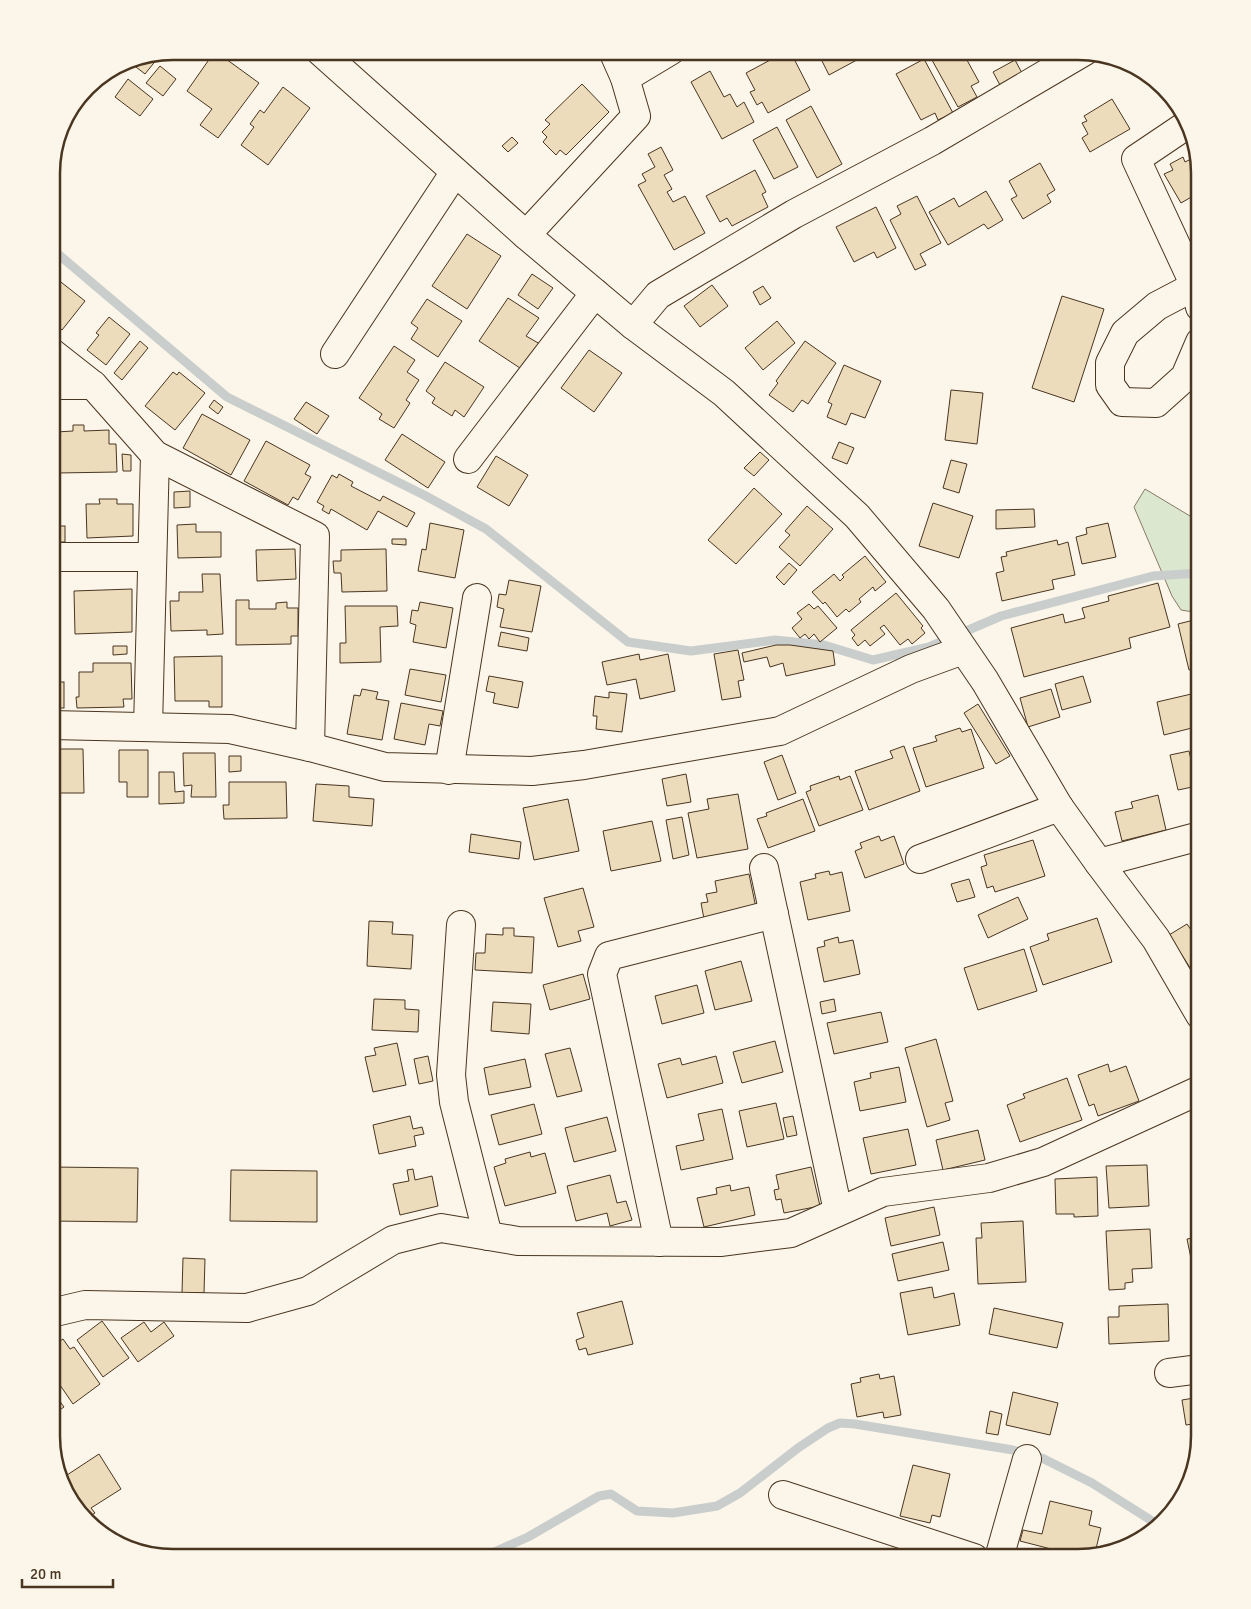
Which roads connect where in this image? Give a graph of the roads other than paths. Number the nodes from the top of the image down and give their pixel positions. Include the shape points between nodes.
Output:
1 (330, 60) edge
2 (617, 60) edge
3 (655, 60) edge
4 (1071, 60) edge
5 (625, 78) junction
6 (1181, 128) edge
7 (455, 172) junction
8 (526, 234) junction
9 (1191, 283) edge
10 (596, 293) junction
11 (1191, 298) edge
12 (633, 325) junction
13 (336, 354) dead end
14 (60, 358) edge
15 (1191, 363) edge
16 (60, 385) edge
17 (93, 385) junction
18 (155, 455) junction
19 (468, 459) dead end
20 (60, 557) edge
21 (152, 557) junction
22 (476, 598) dead end
23 (963, 650) junction
24 (60, 725) edge
25 (148, 727) junction
26 (310, 747) junction
27 (449, 770) junction
28 (1059, 807) junction
29 (1191, 838) edge
30 (920, 858) dead end
31 (1099, 863) junction
32 (764, 868) dead end
33 (774, 914) junction
34 (461, 925) dead end
35 (1191, 999) edge
36 (1191, 1094) edge
37 (838, 1211) junction
38 (488, 1236) junction
39 (659, 1242) junction
40 (60, 1312) edge
41 (1191, 1370) edge
42 (1170, 1374) dead end
43 (1027, 1458) dead end
44 (782, 1495) dead end
45 (947, 1549) edge
46 (1002, 1549) edge

1 - 7 street
2 - 5 street
3 - 5 street
4 - 12 street via 932,142 794,214 658,295
5 - 8 street via 636,116
6 - 9 street via 1136,159
7 - 8 street
7 - 13 street
8 - 10 street
10 - 12 street
10 - 19 street
11 - 15 street via 1157,306 1125,333 1110,363 1110,385 1122,402 1156,403 1185,377
12 - 23 street via 724,393 857,516 936,609
14 - 17 street
16 - 17 street
17 - 18 street
18 - 21 street
18 - 26 street via 314,536
20 - 21 street
21 - 25 street
22 - 27 street
23 - 27 street via 911,669 780,731 584,765 532,771
23 - 28 street via 985,681
24 - 25 street
25 - 26 street via 230,729
26 - 27 street via 385,767
28 - 30 street
28 - 31 street
29 - 31 street
31 - 35 street via 1156,939
32 - 33 street
33 - 37 street
33 - 39 street via 609,956 602,974
34 - 38 street via 451,1075 454,1102
36 - 37 street via 1043,1162 989,1178 883,1192
37 - 39 street via 791,1233 720,1242
38 - 39 street via 518,1241
38 - 40 street via 441,1228 393,1240 308,1291 247,1308 85,1305
41 - 42 street
43 - 46 street
44 - 45 street

